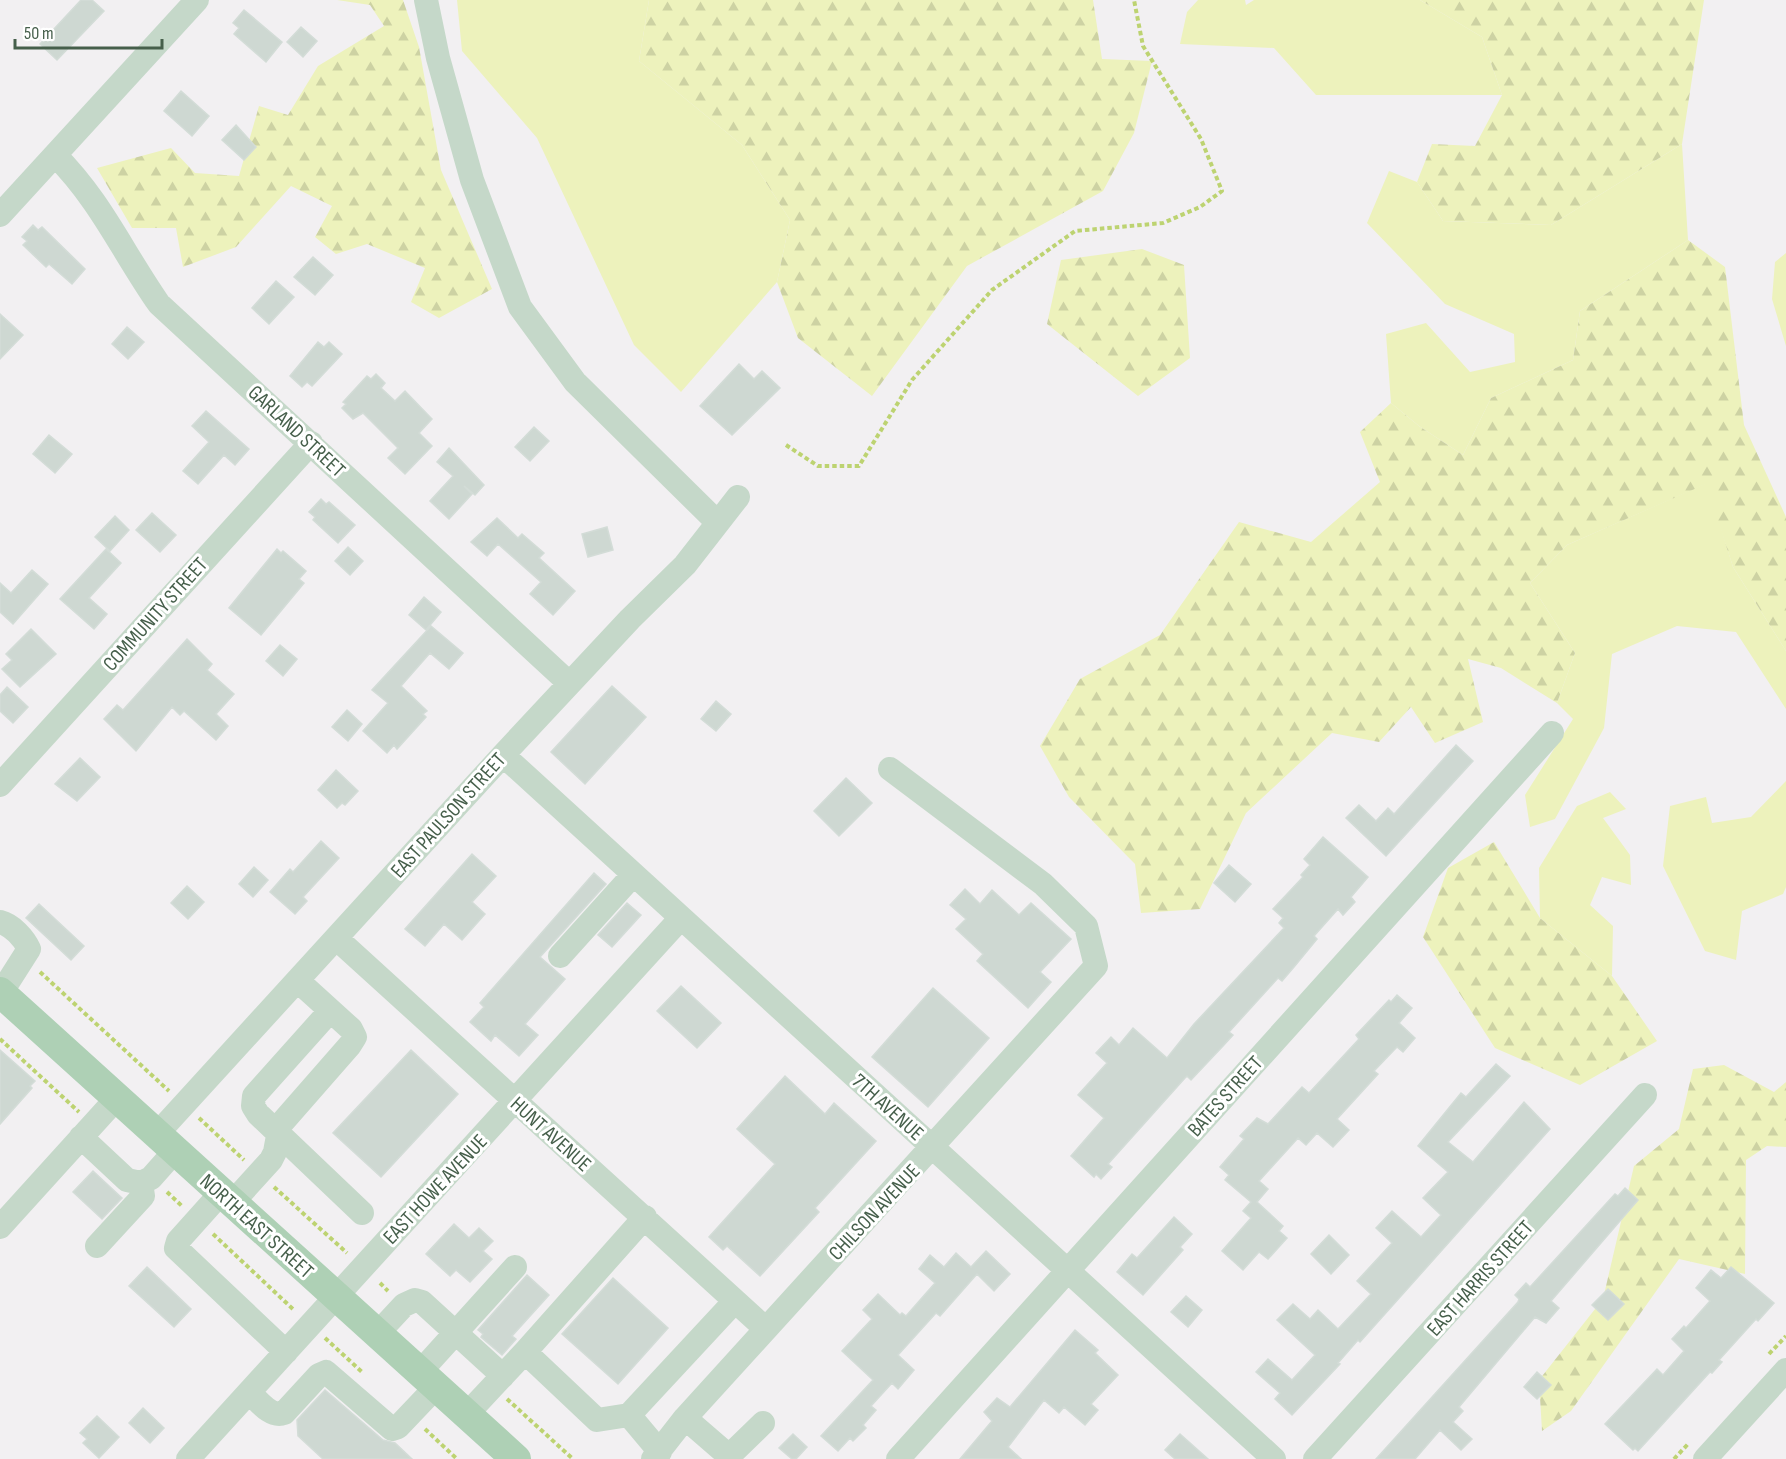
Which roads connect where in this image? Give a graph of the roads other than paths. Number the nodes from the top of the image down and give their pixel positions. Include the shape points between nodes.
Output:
1 (197, 0) edge
2 (426, 0) edge
3 (55, 155) junction
4 (0, 215) edge
5 (311, 443) junction
6 (738, 497) dead end
7 (717, 522) junction
8 (569, 683) junction
9 (1552, 733) dead end
10 (502, 755) junction
11 (890, 770) dead end
12 (0, 785) edge
13 (633, 875) junction
14 (680, 919) junction
15 (0, 922) edge
16 (336, 939) junction
17 (560, 956) dead end
18 (298, 981) junction
19 (1, 993) edge
20 (330, 1011) junction
21 (1645, 1095) dead end
22 (117, 1098) junction
23 (516, 1102) junction
24 (87, 1131) junction
25 (278, 1133) junction
26 (166, 1143) junction
27 (933, 1148) junction
28 (146, 1180) junction
29 (226, 1198) junction
30 (362, 1213) dead end
31 (645, 1217) junction
32 (0, 1227) edge
33 (98, 1246) dead end
34 (515, 1267) dead end
35 (1068, 1272) junction
36 (336, 1297) junction
37 (735, 1301) junction
38 (766, 1329) junction
39 (455, 1333) junction
40 (377, 1334) junction
41 (286, 1352) junction
42 (525, 1352) junction
43 (503, 1376) junction
44 (1784, 1377) edge
45 (428, 1379) junction
46 (249, 1392) junction
47 (467, 1414) junction
48 (629, 1415) junction
49 (685, 1418) junction
50 (763, 1423) dead end
51 (505, 1455) edge
52 (657, 1455) edge
53 (188, 1459) edge
54 (898, 1459) edge
55 (1274, 1459) edge
56 (1315, 1459) edge
57 (1705, 1459) edge

1 - 3 street
2 - 7 street via 472,180 520,308 575,382
3 - 4 street
3 - 5 street, GARLAND STREET via 98,203 159,304
5 - 8 street, GARLAND STREET
5 - 12 street, COMMUNITY STREET
6 - 7 street, EAST PAULSON STREET
7 - 8 street, EAST PAULSON STREET via 685,565
8 - 10 street, EAST PAULSON STREET
9 - 35 street, BATES STREET
10 - 13 street, 7TH AVENUE
10 - 16 street, EAST PAULSON STREET
11 - 27 street, CHILSON AVENUE via 1043,884 1086,926 1096,966
13 - 14 street, 7TH AVENUE
13 - 17 street
14 - 23 street, EAST HOWE AVENUE
14 - 27 street, 7TH AVENUE
15 - 19 street via 10,926 29,949
16 - 18 street, EAST PAULSON STREET
16 - 23 street, HUNT AVENUE
18 - 20 street
18 - 26 street, EAST PAULSON STREET
19 - 22 main road, NORTH EAST STREET
20 - 25 street via 355,1037 280,1125
20 - 25 street via 255,1096 253,1106
21 - 56 street, EAST HARRIS STREET
22 - 24 street
22 - 26 main road, NORTH EAST STREET
23 - 31 street, HUNT AVENUE
23 - 36 street, EAST HOWE AVENUE
24 - 28 street via 127,1180
24 - 32 street
25 - 29 street via 271,1160
25 - 30 street
26 - 28 street, EAST PAULSON STREET
26 - 29 main road, NORTH EAST STREET
27 - 35 street, 7TH AVENUE
27 - 38 street, CHILSON AVENUE
28 - 33 street via 143,1196
29 - 36 main road, NORTH EAST STREET
29 - 41 street via 198,1220 176,1248
31 - 37 street, HUNT AVENUE
31 - 42 street
34 - 39 street
35 - 54 street, BATES STREET
35 - 55 street, 7TH AVENUE
36 - 40 main road, NORTH EAST STREET
36 - 41 street, EAST HOWE AVENUE
37 - 38 street, HUNT AVENUE
37 - 48 street
38 - 49 street, CHILSON AVENUE
39 - 40 street via 415,1300 404,1305
39 - 43 street
39 - 45 street
40 - 45 main road, NORTH EAST STREET
41 - 46 street, EAST HOWE AVENUE
42 - 43 street
42 - 48 street via 597,1420
43 - 47 street
44 - 57 street
45 - 46 street via 409,1415 392,1429 326,1372 278,1415
45 - 47 main road, NORTH EAST STREET
46 - 53 street, EAST HOWE AVENUE
47 - 51 main road, NORTH EAST STREET
48 - 52 street
49 - 50 street via 729,1456
49 - 52 street, CHILSON AVENUE

